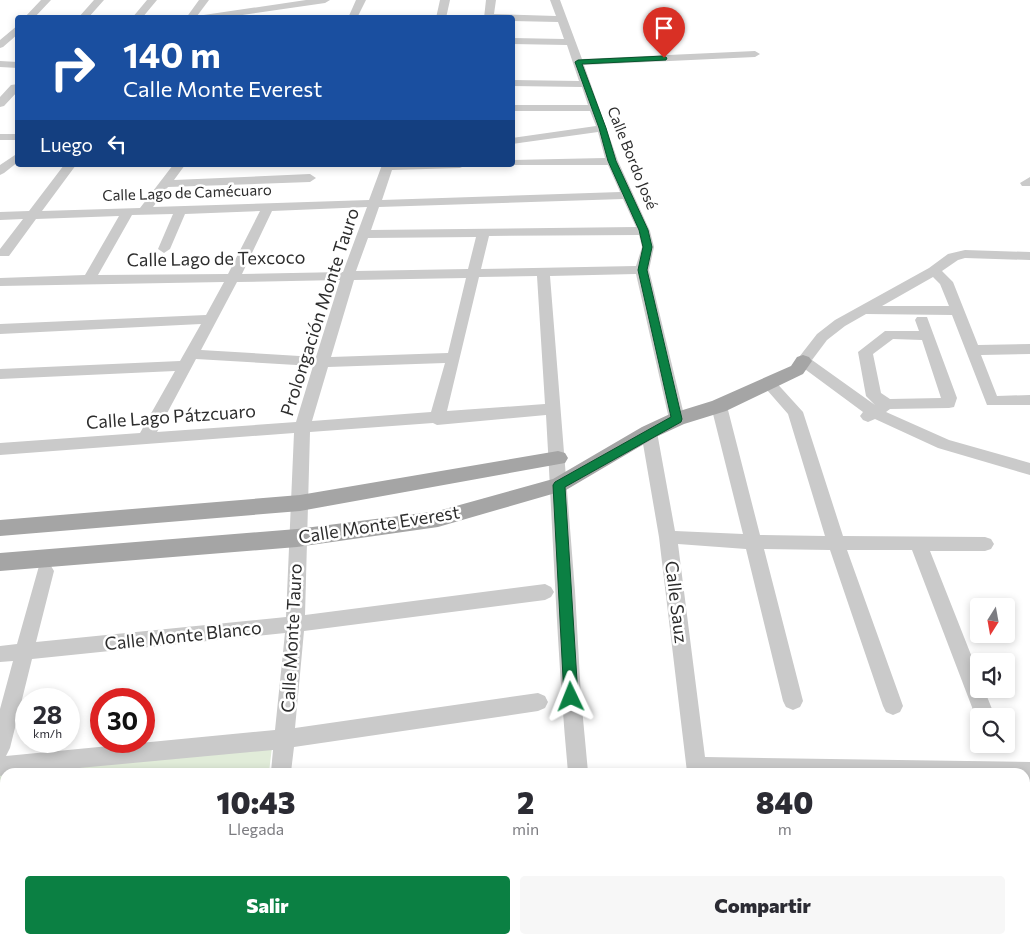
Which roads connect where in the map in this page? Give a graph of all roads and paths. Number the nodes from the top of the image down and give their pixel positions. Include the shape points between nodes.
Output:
1 (46, 0) edge
2 (99, 0) edge
3 (152, 0) edge
4 (204, 0) edge
5 (325, 0) edge
6 (361, 0) edge
7 (445, 0) edge
8 (491, 0) edge
9 (555, 0) edge
10 (296, 4) junction
11 (31, 15) edge
12 (85, 15) edge
13 (139, 15) edge
14 (192, 15) edge
15 (220, 15) edge
16 (289, 15) edge
17 (354, 15) edge
18 (442, 15) edge
19 (489, 15) edge
20 (515, 18) edge
21 (562, 19) junction
22 (15, 31) edge
23 (515, 41) edge
24 (571, 42) junction
25 (15, 43) edge
26 (0, 45) edge
27 (755, 54) dead end
28 (0, 64) edge
29 (15, 65) edge
30 (579, 65) junction
31 (515, 83) edge
32 (586, 84) junction
33 (0, 86) edge
34 (15, 102) edge
35 (1, 103) edge
36 (515, 108) edge
37 (594, 108) junction
38 (602, 128) junction
39 (0, 137) edge
40 (15, 137) edge
41 (515, 141) edge
42 (15, 160) edge
43 (612, 161) junction
44 (515, 163) edge
45 (68, 167) edge
46 (177, 167) edge
47 (388, 167) edge
48 (0, 171) edge
49 (310, 178) dead end
50 (164, 184) junction
51 (629, 194) junction
52 (375, 202) junction
53 (268, 207) junction
54 (181, 209) junction
55 (145, 210) junction
56 (128, 211) junction
57 (31, 214) junction
58 (0, 216) edge
59 (644, 230) junction
60 (483, 233) junction
61 (363, 234) junction
62 (164, 249) dead end
63 (4, 253) dead end
64 (1030, 256) edge
65 (642, 270) junction
66 (934, 271) junction
67 (543, 272) junction
68 (474, 273) junction
69 (348, 276) junction
70 (233, 278) junction
71 (89, 279) junction
72 (0, 282) edge
73 (865, 310) junction
74 (956, 311) junction
75 (210, 319) junction
76 (922, 320) dead end
77 (0, 329) edge
78 (927, 336) junction
79 (1030, 349) edge
80 (973, 350) junction
81 (454, 358) junction
82 (189, 360) junction
83 (322, 362) junction
84 (800, 365) junction
85 (0, 374) edge
86 (768, 383) junction
87 (1030, 400) edge
88 (718, 406) junction
89 (870, 407) junction
90 (554, 409) junction
91 (437, 419) junction
92 (677, 419) junction
93 (302, 428) junction
94 (650, 432) junction
95 (145, 440) junction
96 (0, 449) edge
97 (558, 458) junction
98 (1030, 469) edge
99 (1030, 478) edge
100 (559, 485) junction
101 (300, 503) junction
102 (0, 528) edge
103 (668, 537) junction
104 (297, 538) junction
105 (753, 542) junction
106 (836, 542) junction
107 (918, 543) junction
108 (985, 544) dead end
109 (0, 562) edge
110 (45, 571) dead end
111 (545, 592) dead end
112 (295, 624) junction
113 (23, 652) junction
114 (0, 654) edge
115 (793, 701) dead end
116 (538, 702) dead end
117 (893, 706) dead end
118 (982, 708) edge
119 (286, 739) junction
120 (0, 748) edge
121 (0, 766) edge
122 (282, 768) edge
123 (578, 768) edge
124 (697, 768) edge

1 - 11 street
2 - 12 street
3 - 13 street
4 - 14 street
5 - 10 street
6 - 17 street
7 - 18 street
8 - 19 street
9 - 21 street, Calle Bordo José
10 - 15 street
10 - 16 street
20 - 21 street
21 - 24 street, Calle Bordo José
22 - 26 street
23 - 24 street
24 - 30 street, Calle Bordo José
25 - 26 street
27 - 30 street
28 - 29 street
30 - 32 street, Calle Bordo José
31 - 32 street
32 - 37 street, Calle Bordo José
33 - 35 street via 15,87
34 - 35 street
36 - 37 street
37 - 38 street, Calle Bordo José
38 - 41 street
38 - 43 street, Calle Bordo José
39 - 40 street
42 - 48 street
43 - 44 street
43 - 51 street, Calle Bordo José
45 - 57 street
46 - 50 street
47 - 52 street, Prolongación Monte Tauro
49 - 50 street
50 - 55 street
51 - 52 street
51 - 59 street, Calle Bordo José
52 - 53 street, Calle Lago de Camécuaro
52 - 61 street, Prolongación Monte Tauro
53 - 54 street, Calle Lago de Camécuaro
53 - 70 street
54 - 55 street, Calle Lago de Camécuaro
54 - 62 street
55 - 56 street, Calle Lago de Camécuaro
56 - 57 street, Calle Lago de Camécuaro
56 - 71 street
57 - 58 street, Calle Lago de Camécuaro
57 - 63 street
59 - 60 street
59 - 65 street, Calle Bordo José via 648,247
60 - 61 street
60 - 68 street
61 - 69 street, Prolongación Monte Tauro
64 - 66 street via 965,254 953,257
65 - 67 street, Calle Lago de Texcoco
65 - 92 street, Calle Bordo José
66 - 73 street, Calle Monte Everest
66 - 74 street via 946,282
67 - 68 street, Calle Lago de Texcoco
67 - 90 street
68 - 69 street, Calle Lago de Texcoco
68 - 81 street
69 - 70 street, Calle Lago de Texcoco
69 - 83 street, Prolongación Monte Tauro
70 - 71 street, Calle Lago de Texcoco
70 - 75 street
71 - 72 street, Calle Lago de Texcoco
73 - 74 street
73 - 84 street, Calle Monte Everest via 822,337
74 - 80 street
75 - 77 street
75 - 82 street
76 - 78 street
78 - 89 street via 890,334 865,352
78 - 89 street via 949,403
79 - 80 street
80 - 87 street via 992,401
81 - 83 street
81 - 91 street
82 - 83 street
82 - 85 street
82 - 95 street
83 - 93 street, Prolongación Monte Tauro
84 - 86 main road, Calle Monte Everest
84 - 89 street
86 - 88 main road, Calle Monte Everest
86 - 106 street via 795,412
88 - 92 main road, Calle Monte Everest
88 - 105 street
89 - 98 street via 912,431 996,462
89 - 99 street via 903,437 951,457
90 - 91 street, Calle Lago Pátzcuaro
90 - 97 street
91 - 93 street, Calle Lago Pátzcuaro
92 - 94 main road, Calle Monte Everest
93 - 95 street, Calle Lago Pátzcuaro
93 - 101 street, Prolongación Monte Tauro
94 - 100 main road, Calle Monte Everest
94 - 103 street, Calle Sauz
95 - 96 street, Calle Lago Pátzcuaro
97 - 100 street
97 - 101 main road, Calle Monte Everest
100 - 104 main road, Calle Monte Everest via 438,519
100 - 123 street
101 - 102 main road, Calle Monte Everest
101 - 104 street, Calle Monte Tauro
103 - 105 street
103 - 124 street, Calle Sauz
104 - 109 main road, Calle Monte Everest
104 - 112 street, Calle Monte Tauro
105 - 106 street
105 - 115 street
106 - 107 street
106 - 117 street
107 - 108 street
107 - 118 street
110 - 113 street
111 - 112 street, Calle Monte Blanco
112 - 113 street, Calle Monte Blanco
112 - 119 street, Calle Monte Tauro
113 - 114 street, Calle Monte Blanco
113 - 120 street
116 - 119 street
119 - 121 street
119 - 122 street, Calle Monte Tauro

